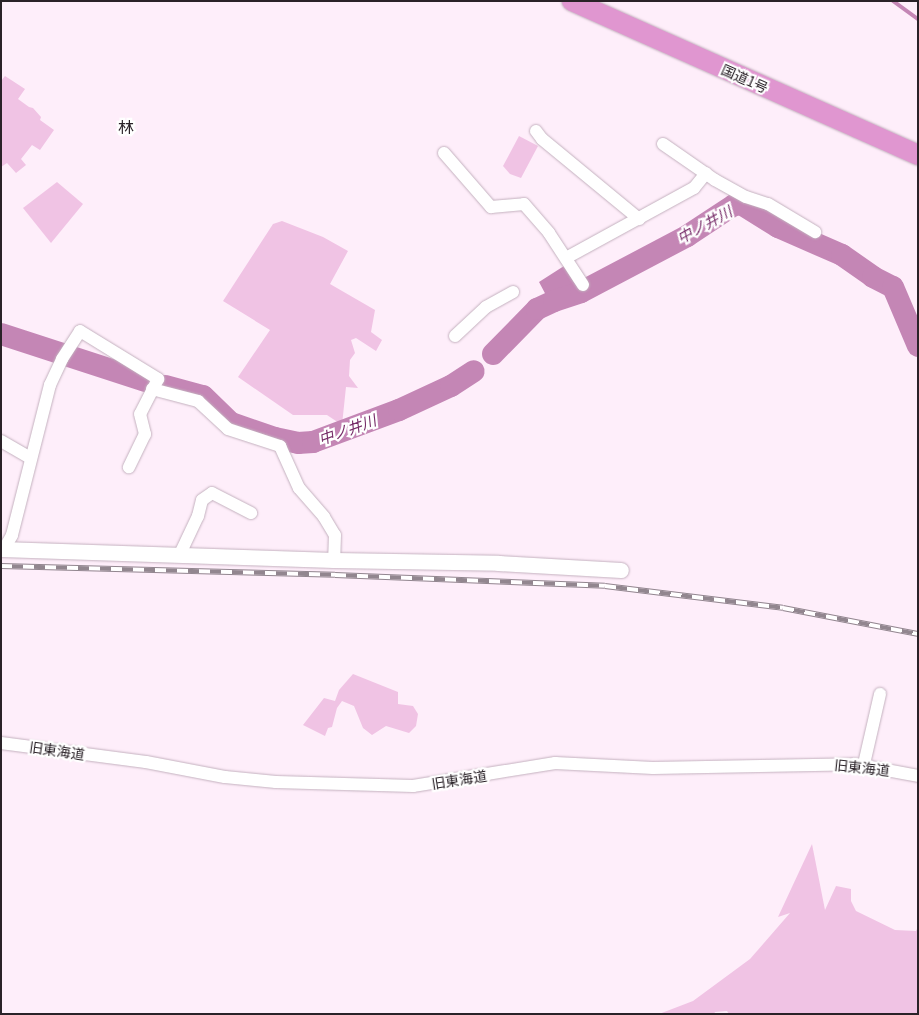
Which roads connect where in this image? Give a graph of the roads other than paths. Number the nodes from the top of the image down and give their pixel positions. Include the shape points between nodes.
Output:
1 (572, 1) edge
2 (536, 131) dead end
3 (663, 144) dead end
4 (444, 153) dead end
5 (918, 155) edge
6 (706, 173) junction
7 (639, 219) junction
8 (815, 232) dead end
9 (566, 258) junction
10 (583, 285) dead end
11 (513, 292) dead end
12 (455, 336) dead end
13 (152, 389) junction
14 (1, 441) edge
15 (32, 458) junction
16 (129, 466) dead end
17 (251, 512) dead end
18 (3, 549) edge
19 (180, 554) junction
20 (334, 560) junction
21 (621, 570) dead end
22 (880, 694) dead end
23 (1, 743) edge
24 (864, 764) junction
25 (918, 776) edge

1 - 5 highway, 国道1号
2 - 7 street
3 - 6 street
4 - 9 street via 491,207 524,204
6 - 7 street via 694,188
6 - 8 street
7 - 9 street
9 - 10 street
11 - 12 street via 486,307
13 - 15 street via 158,380 80,331 50,385
13 - 16 street via 140,414 146,434
13 - 20 street via 198,401 228,429 280,446 299,488 335,535
14 - 15 street
15 - 18 street via 12,535
17 - 19 street via 212,493 202,500
18 - 19 street
19 - 20 street
20 - 21 street via 498,563
22 - 24 street
23 - 24 street, 旧東海道 via 146,762 225,778 374,786 413,786 555,763 653,768
24 - 25 street, 旧東海道

